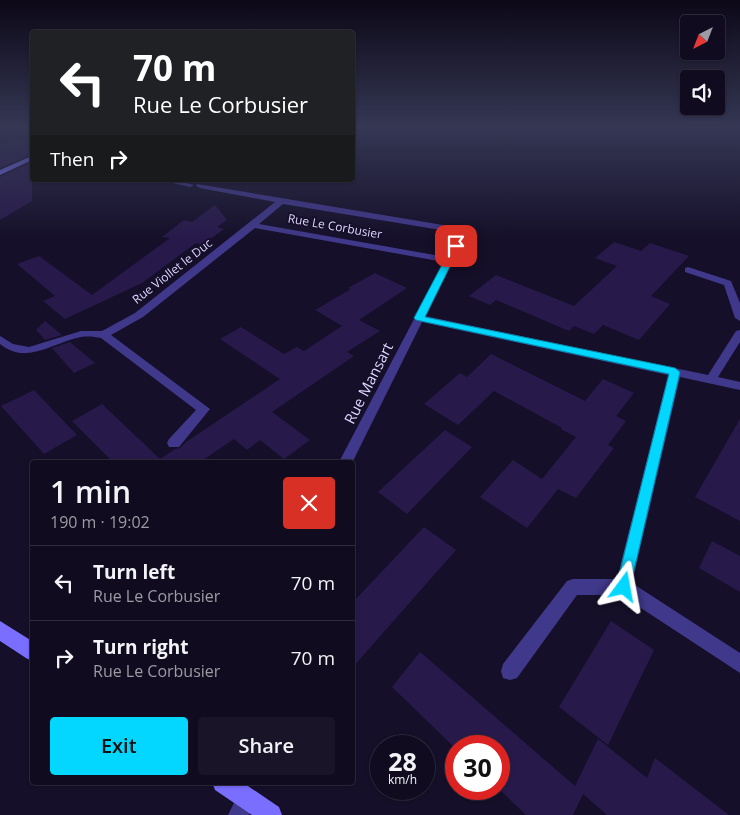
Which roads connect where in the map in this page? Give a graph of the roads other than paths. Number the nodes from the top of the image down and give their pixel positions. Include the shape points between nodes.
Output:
1 (19, 164) edge
2 (0, 173) edge
3 (174, 182) edge
4 (190, 185) dead end
5 (200, 186) dead end
6 (281, 201) junction
7 (253, 224) junction
8 (448, 260) junction
9 (688, 270) dead end
10 (419, 318) junction
11 (740, 318) edge
12 (740, 333) edge
13 (104, 334) junction
14 (0, 339) edge
15 (675, 372) junction
16 (711, 380) junction
17 (740, 386) edge
18 (174, 443) dead end
19 (347, 460) edge
20 (624, 587) junction
21 (0, 630) edge
22 (30, 651) edge
23 (740, 664) edge
24 (510, 671) dead end
25 (225, 785) edge
26 (242, 807) edge
27 (271, 815) edge

1 - 2 main road
3 - 4 street
5 - 6 street, Rue Le Corbusier
6 - 7 street, Rue Le Corbusier
6 - 8 street, Rue Le Corbusier via 464,231
7 - 8 street, Rue Le Corbusier
7 - 13 street, Rue Viollet le Duc via 139,315
8 - 10 street, Rue Le Corbusier
9 - 11 street via 728,283
10 - 15 street
10 - 19 street, Rue Mansart
12 - 16 street
13 - 14 street, Rue Viollet le Duc via 82,334 29,351 15,350
13 - 18 street via 204,409
15 - 16 street
15 - 20 street
16 - 17 street
20 - 23 street
20 - 24 street via 573,587
21 - 22 main road
25 - 26 main road
26 - 27 main road

